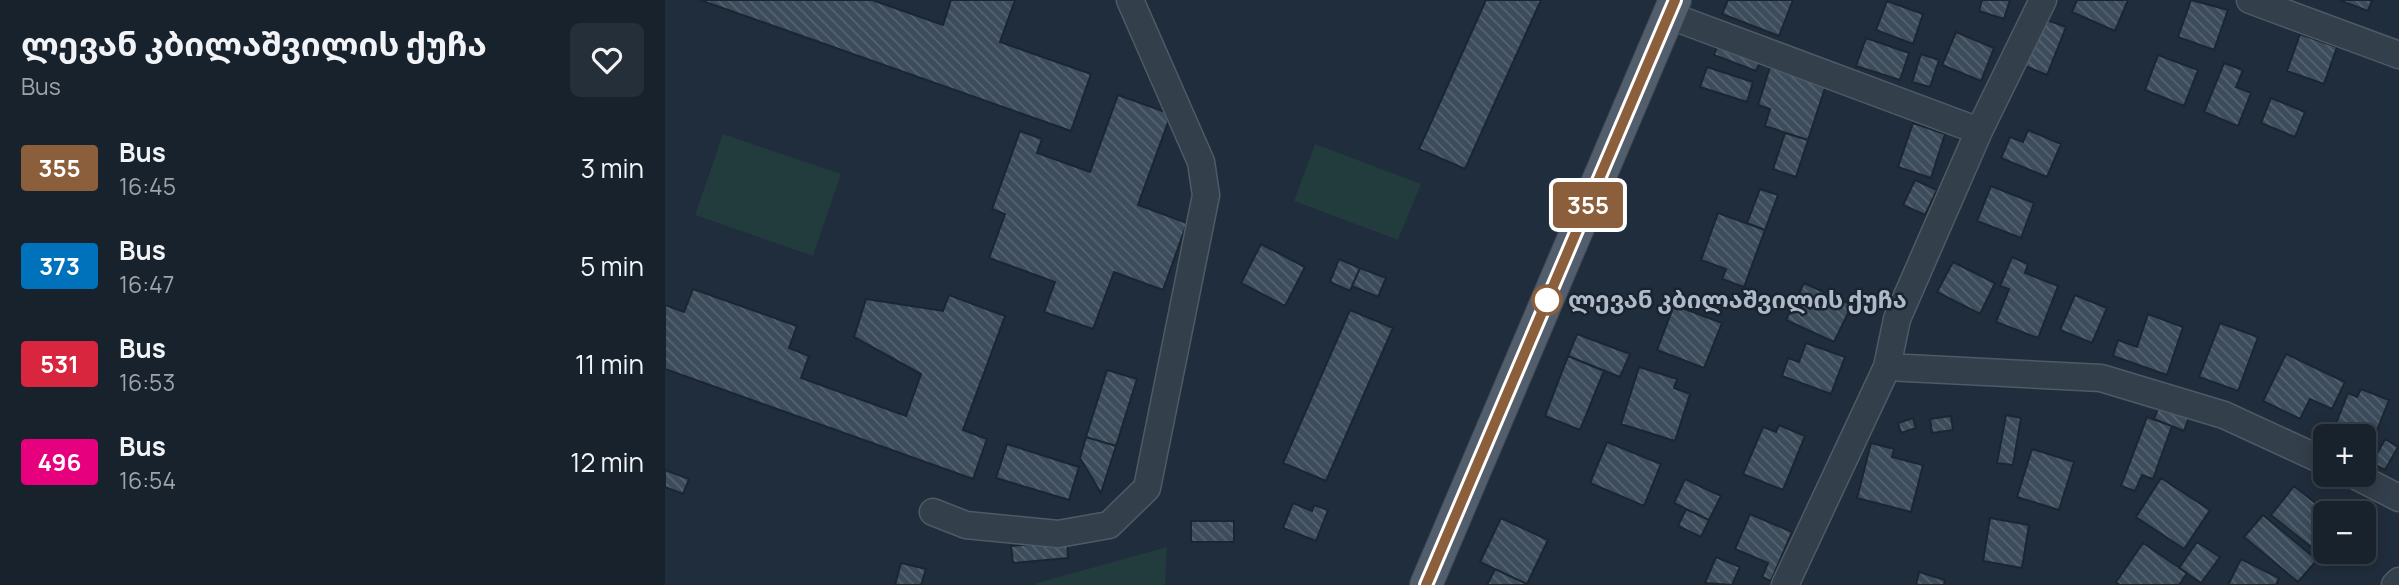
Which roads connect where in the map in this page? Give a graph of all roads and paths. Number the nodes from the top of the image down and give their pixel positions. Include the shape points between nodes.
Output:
1 (1130, 0) edge
2 (2043, 0) edge
3 (2250, 0) edge
4 (1672, 7) edge
5 (2399, 55) edge
6 (1979, 131) junction
7 (1887, 367) junction
8 (2313, 456) edge
9 (2376, 486) edge
10 (2399, 498) edge
11 (933, 512) dead end
12 (1426, 585) edge
13 (1785, 585) edge

1 - 11 street via 1201,162 1206,195 1147,488 1109,525 1058,534 966,525
2 - 6 street
3 - 5 street
4 - 6 street
4 - 12 main road
6 - 7 street via 1897,319
7 - 8 street via 2101,379 2224,415
7 - 13 street
9 - 10 street

